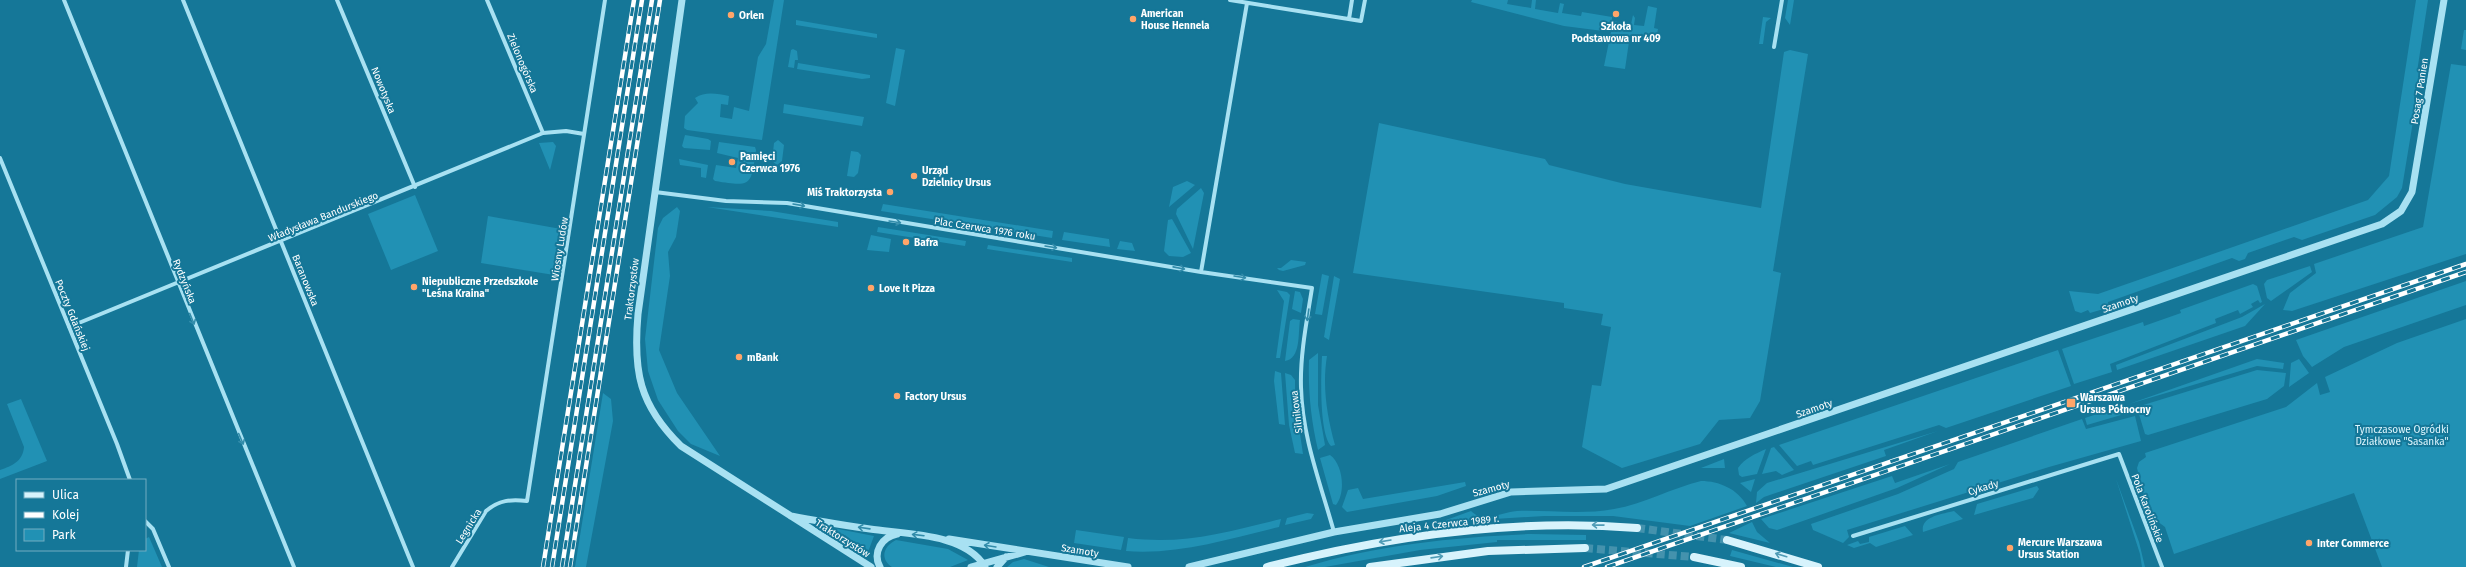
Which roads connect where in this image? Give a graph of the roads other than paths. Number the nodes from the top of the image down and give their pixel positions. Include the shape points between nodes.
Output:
1 (64, 0) edge
2 (183, 0) edge
3 (337, 0) edge
4 (487, 0) edge
5 (605, 0) edge
6 (682, 0) edge
7 (1230, 0) edge
8 (1352, 0) edge
9 (1365, 0) edge
10 (1782, 0) edge
11 (2444, 0) edge
12 (1247, 3) junction
13 (1349, 19) junction
14 (1774, 46) dead end
15 (543, 133) junction
16 (584, 134) junction
17 (0, 158) edge
18 (2413, 185) joint
19 (415, 186) junction
20 (655, 192) junction
21 (282, 242) junction
22 (1202, 272) junction
23 (178, 282) junction
24 (1312, 288) joint
25 (69, 327) junction
26 (2119, 454) joint
27 (130, 479) edge
28 (527, 501) joint
29 (785, 514) junction
30 (146, 522) edge
31 (1637, 528) tunnel mouth
32 (1334, 532) junction
33 (902, 533) junction
34 (1853, 536) dead end
35 (935, 537) junction
36 (1727, 540) tunnel mouth
37 (1585, 548) tunnel mouth
38 (128, 551) edge
39 (1029, 552) junction
40 (1006, 556) junction
41 (1694, 557) tunnel mouth
42 (984, 565) edge
43 (126, 567) edge
44 (169, 567) edge
45 (294, 567) edge
46 (413, 567) edge
47 (452, 567) edge
48 (871, 567) edge
49 (880, 567) edge
50 (971, 567) edge
51 (997, 567) edge
52 (1128, 567) edge
53 (1188, 567) edge
54 (1267, 567) edge
55 (1370, 567) edge
56 (1741, 567) edge
57 (1818, 567) edge
58 (2162, 567) edge

1 - 23 street, Rydzyńska
2 - 21 street, Baranowska
3 - 19 street, Nowotyska
4 - 15 street, Zielonogórska
5 - 16 street, Wiosny Ludów
6 - 20 street, Traktorzystów
7 - 12 street
8 - 13 street
9 - 13 street via 1361,21
10 - 14 street
11 - 18 street, Posag 7 Panien
12 - 13 street
12 - 22 street
15 - 16 street, Władysława Bandurskiego via 566,131
15 - 19 street, Władysława Bandurskiego
16 - 28 street, Wiosny Ludów
17 - 25 street, Poczty Gdańskiej
18 - 32 street, Szamoty via 2409,199 2401,211 2382,224 1617,485 1597,491 1510,492 1440,514
19 - 21 street, Władysława Bandurskiego
20 -> 22 street, Plac Czerwca 1976 roku via 726,201 787,203
20 - 29 street, Traktorzystów via 635,350 637,369 648,403 668,433 681,446
21 - 23 street, Władysława Bandurskiego
21 - 46 street, Baranowska
22 -> 24 street, Plac Czerwca 1976 roku
23 - 25 street, Władysława Bandurskiego
23 -> 45 street, Rydzyńska
24 -> 32 street, Silnikowa via 1301,386 1305,432
25 - 27 street, Poczty Gdańskiej
26 - 34 street, Cykady
26 - 58 street, Pola Karolińskie
28 - 47 street, Legnicka via 513,499 493,505 486,511
33 -> 29 street, Traktorzystów via 826,523
29 - 48 street, Traktorzystów
30 - 44 street via 153,529
31 -> 54 main road, Aleja 4 Czerwca 1989 r. via 1510,526 1449,532 1333,550
32 - 53 street, Szamoty
35 -> 33 street, Traktorzystów
33 - 49 street, Traktorzystów via 891,535 882,542 877,551 877,562
39 -> 35 street, Szamoty
35 - 42 street, Traktorzystów via 964,548
57 -> 36 main road
55 -> 37 main road via 1488,551
38 - 43 street
39 - 40 street, Szamoty
39 - 52 street, Szamoty
40 - 42 street, Szamoty
40 - 51 street
41 - 56 main road
42 - 50 street, Szamoty

